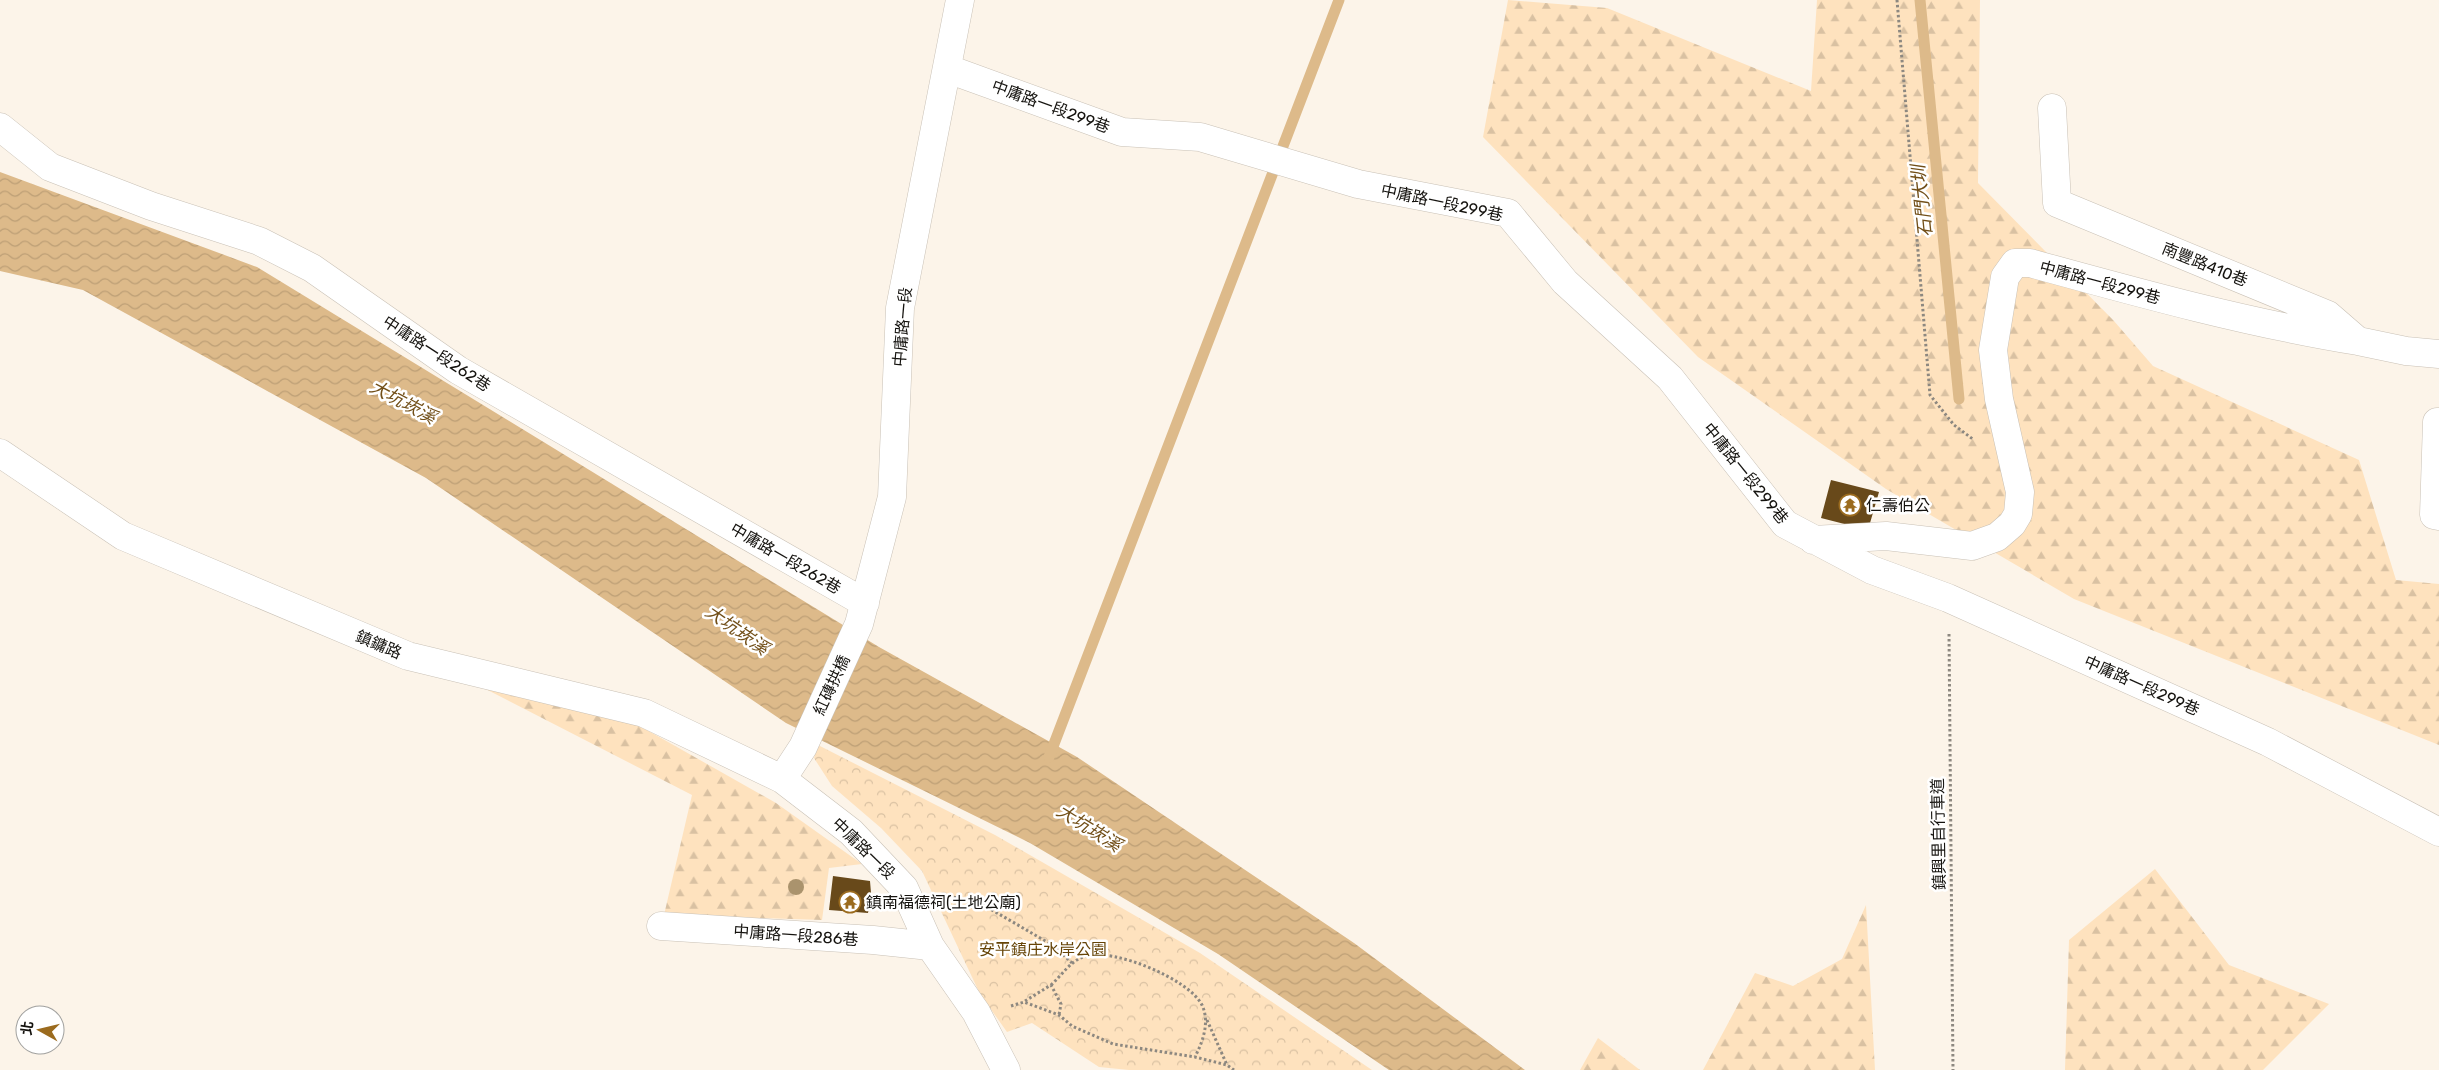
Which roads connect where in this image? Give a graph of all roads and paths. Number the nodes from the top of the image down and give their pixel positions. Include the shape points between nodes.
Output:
1 (960, 0) edge
2 (1897, 0) edge
3 (948, 69) junction
4 (2052, 108) dead end
5 (0, 127) edge
6 (2358, 341) junction
7 (2439, 354) edge
8 (2439, 422) edge
9 (0, 453) edge
10 (2014, 459) junction
11 (2439, 516) edge
12 (1812, 540) junction
13 (1948, 598) junction
14 (862, 614) junction
15 (782, 779) junction
16 (2439, 832) edge
17 (904, 888) junction
18 (661, 926) dead end
19 (930, 946) junction
20 (1072, 963) junction
21 (1051, 985) junction
22 (1024, 1002) junction
23 (976, 1012) junction
24 (1059, 1015) junction
25 (1206, 1020) junction
26 (1196, 1057) junction
27 (1227, 1065) junction
28 (1006, 1070) edge
29 (1234, 1070) edge
30 (1952, 1070) edge

1 - 3 street, 中庸路一段
2 - 10 path via 1930,396 1954,425 1990,453
3 - 12 street, 中庸路一段299巷 via 1122,132 1200,137 1358,184 1508,213 1565,282 1670,378 1785,524
3 - 14 street, 中庸路一段 via 900,308 892,498
4 - 6 street, 南豐路410巷 via 2057,203 2328,315
5 - 14 street, 中庸路一段262巷 via 50,167 151,206 260,241 312,268 458,370
6 - 7 street, 南豐路410巷
6 - 10 street, 中庸路一段299巷 via 2296,331 2030,263 2015,263 2005,277 1993,350 1999,399
8 - 11 street via 2434,515
9 - 15 street, 鎮鏞路 via 123,536 408,656 644,713
10 - 12 street, 中庸路一段299巷 via 2020,492 2018,514 1997,537 1972,546 1886,536
12 - 13 street, 中庸路一段299巷 via 1872,570
13 - 16 street, 中庸路一段299巷 via 2268,742
13 - 30 path, 鎮興里自行車道
14 - 15 street, 紅磚拱橋 via 802,747
15 - 17 street, 中庸路一段 via 851,832
17 - 19 street, 中庸路一段
17 - 20 path via 980,903 1054,946
18 - 19 street, 中庸路一段286巷
19 - 23 street, 中庸路一段
20 - 21 path
20 - 25 path via 1086,956 1104,954 1145,966 1199,1000
21 - 22 path
21 - 24 path via 1061,1004
22 - 23 path
22 - 24 path
23 - 28 street, 中庸路一段
24 - 26 path via 1072,1026 1113,1044
25 - 26 path
25 - 27 path
26 - 27 path
27 - 29 path

